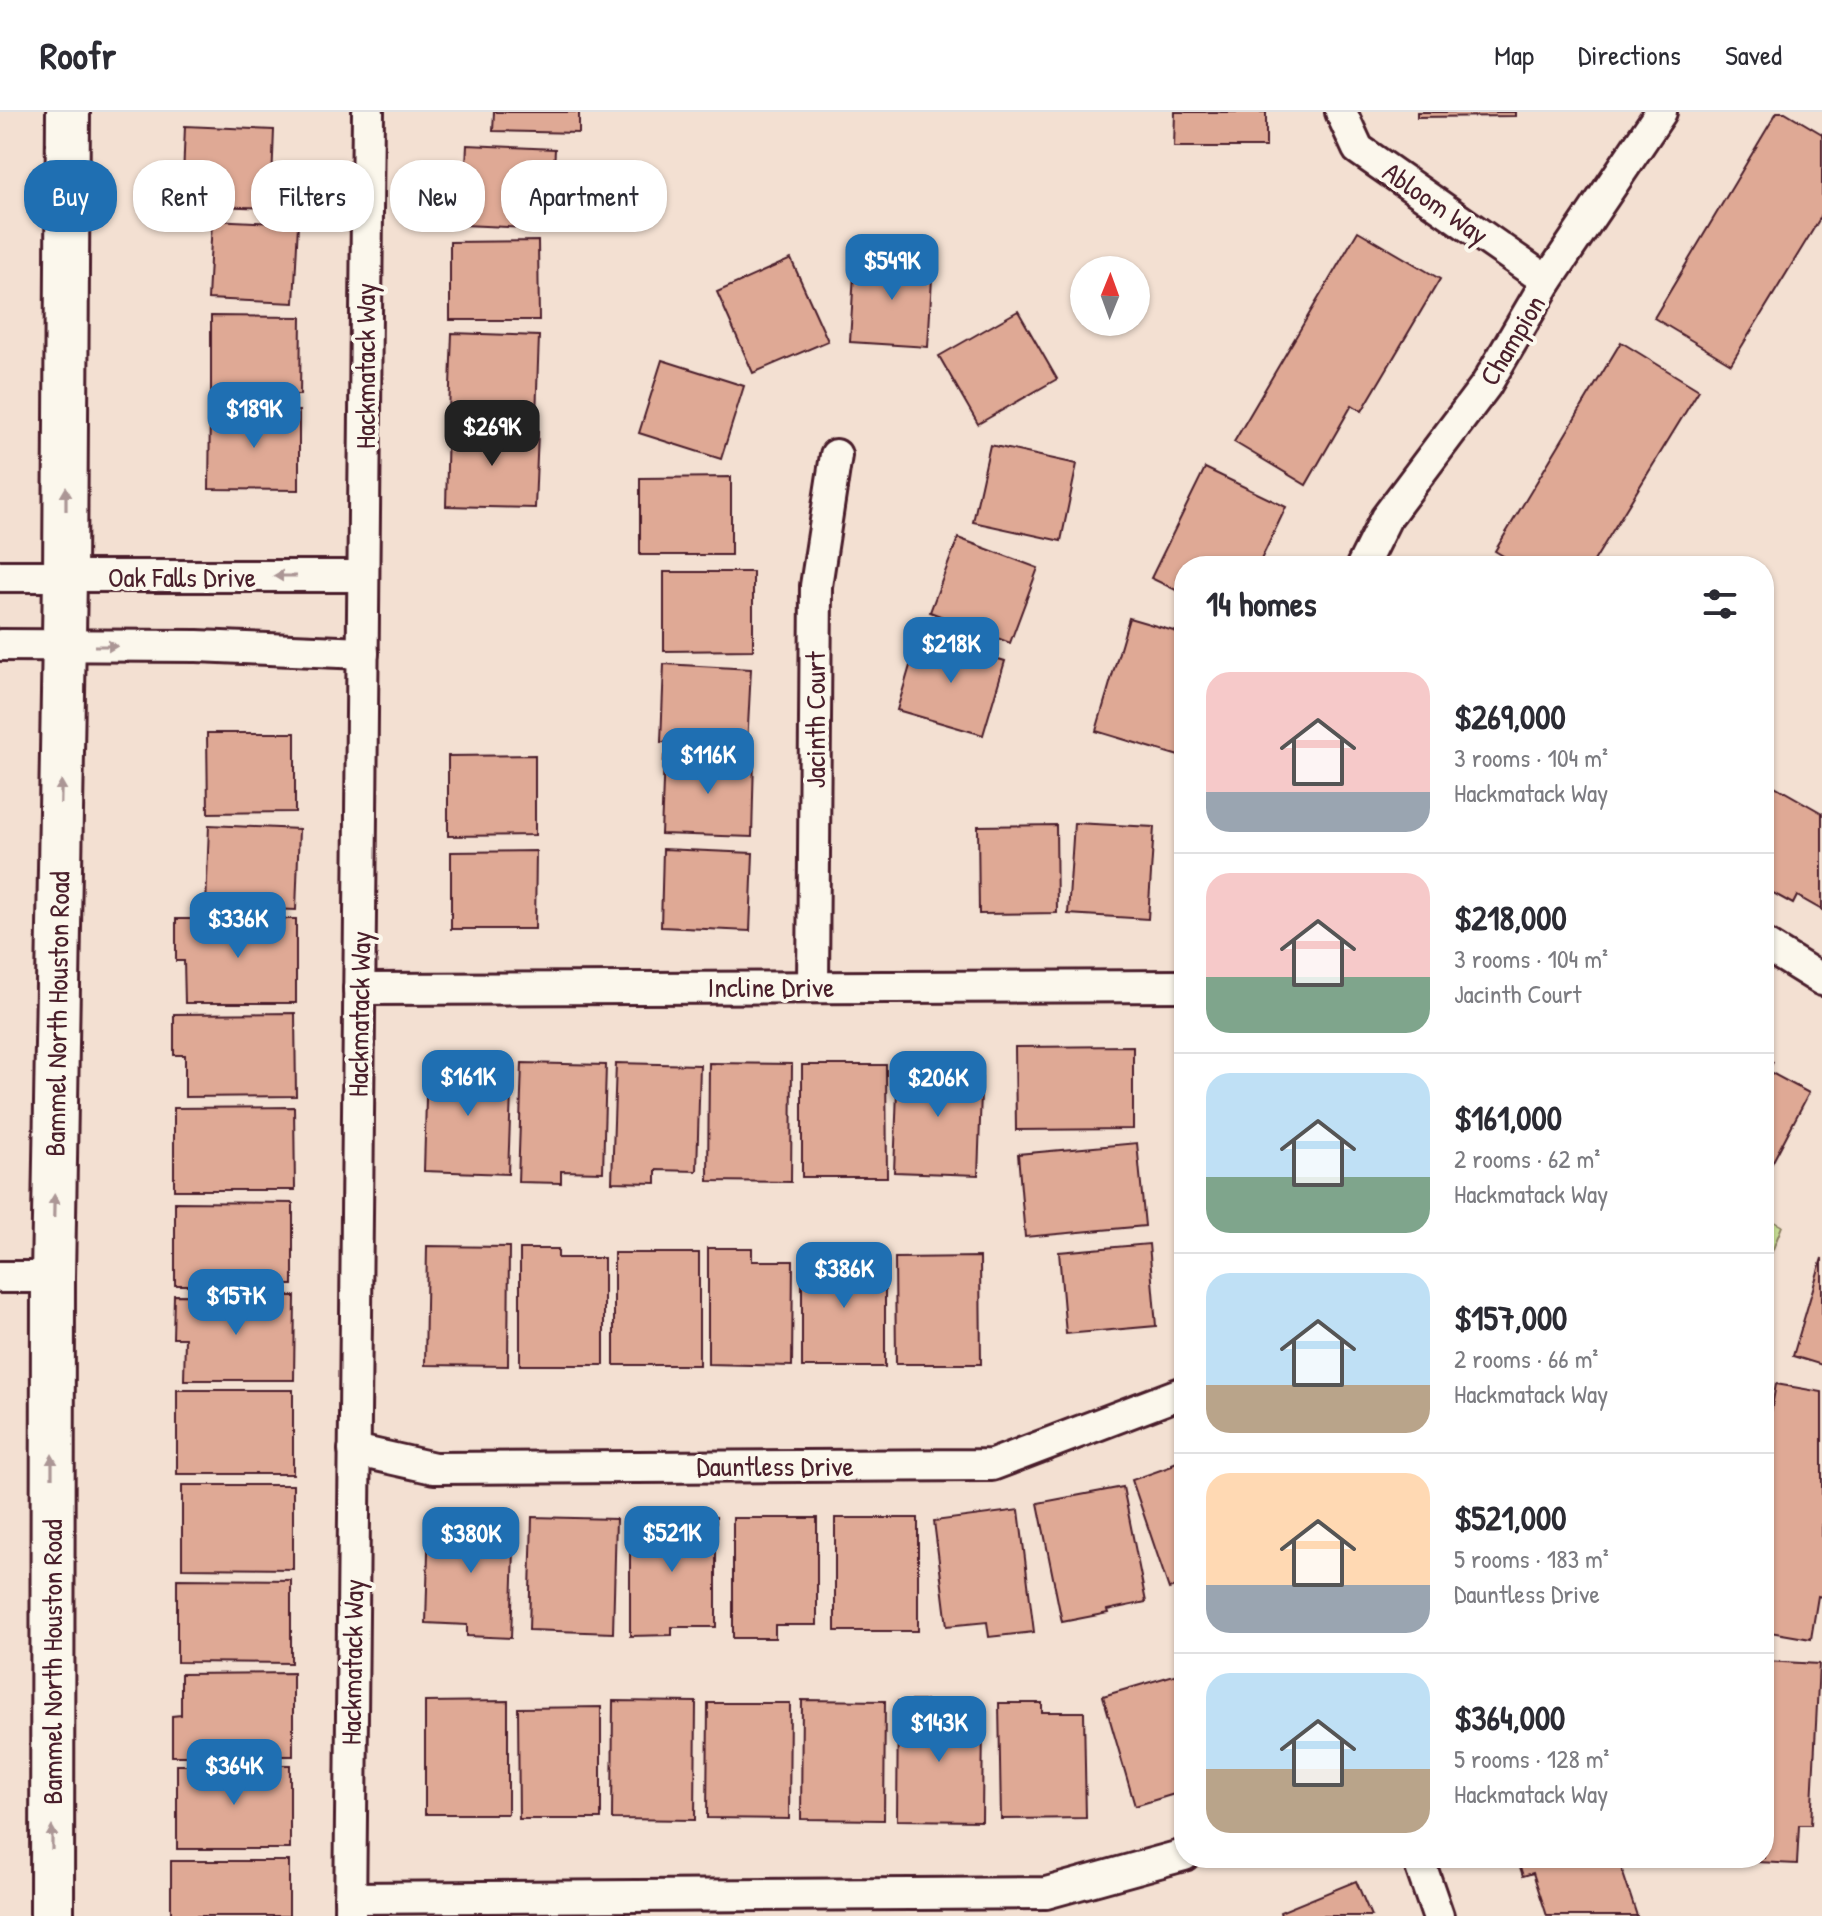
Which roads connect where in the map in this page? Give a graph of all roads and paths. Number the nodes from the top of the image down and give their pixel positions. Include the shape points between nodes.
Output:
1 (68, 112) edge
2 (368, 112) edge
3 (1341, 112) edge
4 (1661, 112) edge
5 (1547, 281) junction
6 (836, 455) dead end
7 (1367, 556) edge
8 (0, 576) edge
9 (363, 576) junction
10 (65, 577) junction
11 (0, 645) edge
12 (64, 646) junction
13 (363, 653) junction
14 (1774, 950) edge
15 (1822, 980) edge
16 (813, 986) junction
17 (1174, 986) edge
18 (359, 989) junction
19 (0, 1277) edge
20 (53, 1277) junction
21 (1174, 1396) edge
22 (354, 1450) junction
23 (1174, 1858) edge
24 (1421, 1868) edge
25 (350, 1907) edge
26 (52, 1916) edge
27 (1438, 1916) edge

10 -> 1 main road, Bammel North Houston Road
2 - 9 street, Hackmatack Way
3 - 5 street, Abloom Way via 1358,149
4 - 5 street, Champion
5 - 7 street, Champion via 1486,385 1386,518
6 - 16 street, Jacinth Court via 816,586
8 - 10 street, Oak Falls Drive
9 -> 10 street, Oak Falls Drive
9 - 13 street, Hackmatack Way
10 - 12 main road, Bammel North Houston Road
11 - 12 street
12 -> 13 street
20 -> 12 main road, Bammel North Houston Road
13 - 18 street, Hackmatack Way
14 - 15 street
16 - 17 street, Incline Drive
16 - 18 street, Incline Drive
18 - 22 street, Hackmatack Way
19 - 20 street
26 -> 20 main road, Bammel North Houston Road
21 - 22 street, Dauntless Drive via 992,1465 434,1468
22 - 25 street, Hackmatack Way
23 - 25 street via 1046,1893
24 - 27 street

